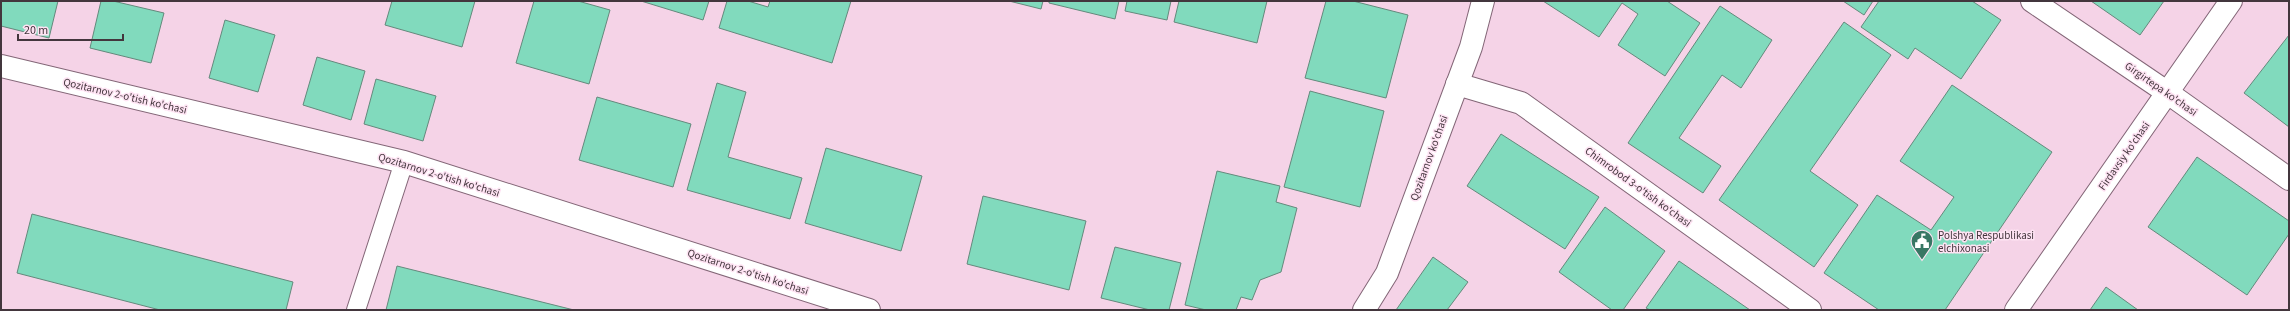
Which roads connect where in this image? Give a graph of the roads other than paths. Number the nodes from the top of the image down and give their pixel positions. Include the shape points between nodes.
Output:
1 (1484, 1) edge
2 (2032, 1) edge
3 (2231, 1) edge
4 (1, 66) edge
5 (1457, 84) junction
6 (2168, 93) junction
7 (404, 162) junction
8 (2289, 179) edge
9 (356, 310) edge
10 (869, 310) edge
11 (1364, 310) edge
12 (1810, 310) edge
13 (2016, 310) edge

1 - 5 street, Qozitarnov ko'chasi
2 - 6 street, Girgirtepa ko'chasi
3 - 6 street, Firdavsiy ko'chasi
4 - 7 street, Qozitarnov 2-o'tish ko'chasi
5 - 11 street, Qozitarnov ko'chasi via 1387,273
5 - 12 street, Chimrobod 3-o'tish ko'chasi via 1521,104
6 - 8 street, Girgirtepa ko'chasi
6 - 13 street, Firdavsiy ko'chasi
7 - 9 lane
7 - 10 street, Qozitarnov 2-o'tish ko'chasi

